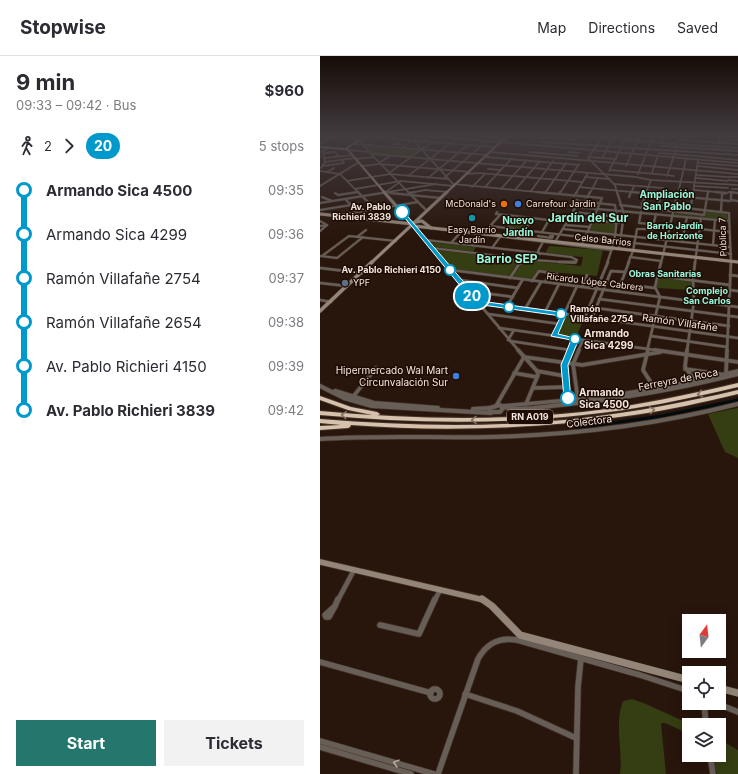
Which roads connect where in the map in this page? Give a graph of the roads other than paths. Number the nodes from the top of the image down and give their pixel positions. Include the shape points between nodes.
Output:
1 (438, 169) joint
2 (548, 169) edge
3 (728, 169) edge
4 (332, 170) edge
5 (347, 170) edge
6 (365, 170) edge
7 (387, 170) edge
8 (394, 170) edge
9 (415, 170) edge
10 (446, 170) edge
11 (454, 170) junction
12 (473, 170) edge
13 (495, 170) edge
14 (501, 170) joint
15 (518, 170) edge
16 (533, 170) edge
17 (555, 170) edge
18 (561, 170) junction
19 (601, 170) edge
20 (610, 170) joint
21 (654, 170) edge
22 (669, 170) edge
23 (680, 170) edge
24 (683, 170) junction
25 (696, 170) junction
26 (320, 171) edge
27 (574, 171) junction
28 (624, 171) joint
29 (328, 172) junction
30 (471, 172) junction
31 (588, 172) junction
32 (638, 172) junction
33 (712, 172) joint
34 (390, 173) junction
35 (480, 173) junction
36 (652, 173) junction
37 (728, 173) junction
38 (340, 174) junction
39 (485, 174) junction
40 (607, 174) junction
41 (738, 174) edge
42 (497, 175) junction
43 (667, 175) junction
44 (696, 175) junction
45 (408, 176) junction
46 (512, 176) junction
47 (674, 176) dead end
48 (712, 176) junction
49 (372, 177) junction
50 (526, 177) junction
51 (585, 177) junction
52 (636, 177) junction
53 (728, 177) junction
54 (738, 177) edge
55 (428, 178) junction
56 (445, 178) junction
57 (541, 178) junction
58 (598, 178) junction
59 (696, 178) junction
60 (611, 179) junction
61 (712, 179) junction
62 (554, 180) junction
63 (651, 180) junction
64 (665, 180) junction
65 (728, 180) junction
66 (347, 181) junction
67 (401, 181) junction
68 (568, 181) junction
69 (738, 181) edge
70 (398, 182) junction
71 (582, 182) junction
72 (681, 182) junction
73 (695, 182) junction
74 (422, 183) junction
75 (613, 183) junction
76 (712, 183) junction
77 (378, 184) junction
78 (436, 184) junction
79 (728, 184) junction
80 (455, 185) junction
81 (738, 185) edge
82 (320, 186) edge
83 (634, 186) junction
84 (695, 186) junction
85 (472, 187) junction
86 (579, 187) junction
87 (648, 187) junction
88 (484, 188) junction
89 (711, 188) junction
90 (728, 188) junction
91 (355, 189) junction
92 (405, 189) junction
93 (501, 189) junction
94 (593, 189) junction
95 (732, 189) dead end
96 (738, 189) edge
97 (422, 190) junction
98 (515, 190) junction
99 (694, 190) junction
100 (531, 191) junction
101 (708, 191) junction
102 (358, 192) junction
103 (385, 192) junction
104 (448, 192) junction
105 (614, 192) junction
106 (631, 192) junction
107 (646, 192) junction
108 (663, 192) junction
109 (335, 193) dead end
110 (545, 193) junction
111 (727, 193) junction
112 (731, 193) junction
113 (738, 193) edge
114 (410, 194) junction
115 (559, 194) junction
116 (416, 195) junction
117 (661, 195) junction
118 (678, 195) junction
119 (362, 196) junction
120 (574, 196) junction
121 (579, 196) junction
122 (322, 197) dead end
123 (588, 197) junction
124 (629, 197) dead end
125 (442, 198) junction
126 (692, 198) junction
127 (345, 199) junction
128 (707, 199) junction
129 (332, 201) junction
130 (577, 201) junction
131 (722, 201) junction
132 (731, 201) junction
133 (738, 201) edge
134 (418, 202) junction
135 (585, 202) junction
136 (320, 203) edge
137 (599, 204) junction
138 (642, 204) junction
139 (351, 205) junction
140 (620, 205) junction
141 (658, 205) junction
142 (396, 206) junction
143 (576, 207) junction
144 (641, 207) junction
145 (674, 207) junction
146 (690, 208) junction
147 (375, 209) junction
148 (597, 209) junction
149 (705, 210) junction
150 (617, 211) junction
151 (622, 211) junction
152 (721, 211) junction
153 (320, 212) edge
154 (358, 212) junction
155 (497, 212) dead end
156 (573, 212) junction
157 (641, 212) junction
158 (673, 212) junction
159 (426, 213) junction
160 (595, 214) junction
161 (656, 214) junction
162 (500, 215) junction
163 (338, 216) junction
164 (516, 216) junction
165 (672, 216) junction
166 (619, 217) junction
167 (686, 217) junction
168 (534, 218) junction
169 (570, 218) junction
170 (701, 218) junction
171 (582, 219) junction
172 (592, 220) junction
173 (716, 220) junction
174 (320, 221) edge
175 (423, 221) junction
176 (729, 221) junction
177 (617, 222) junction
178 (622, 223) junction
179 (653, 224) junction
180 (327, 225) junction
181 (413, 225) junction
182 (565, 225) junction
183 (320, 226) edge
184 (428, 226) junction
185 (579, 226) junction
186 (670, 226) junction
187 (422, 227) junction
188 (590, 227) junction
189 (507, 228) junction
190 (685, 228) junction
191 (439, 229) junction
192 (514, 229) junction
193 (563, 229) junction
194 (652, 229) junction
195 (700, 229) junction
196 (366, 230) dead end
197 (525, 230) junction
198 (715, 230) junction
199 (320, 231) edge
200 (542, 232) junction
201 (588, 232) junction
202 (729, 232) junction
203 (460, 233) junction
204 (549, 233) junction
205 (490, 235) junction
206 (559, 235) junction
207 (615, 235) junction
208 (621, 235) junction
209 (357, 236) junction
210 (538, 236) dead end
211 (363, 237) junction
212 (500, 237) junction
213 (509, 237) junction
214 (635, 237) junction
215 (585, 238) junction
216 (650, 238) junction
217 (426, 240) junction
218 (666, 240) junction
219 (396, 241) junction
220 (542, 241) junction
221 (614, 241) junction
222 (555, 242) junction
223 (682, 242) junction
224 (451, 243) junction
225 (634, 243) junction
226 (698, 244) junction
227 (582, 245) junction
228 (713, 245) junction
229 (665, 246) junction
230 (730, 247) junction
231 (432, 248) junction
232 (492, 248) junction
233 (498, 249) junction
234 (612, 249) junction
235 (619, 249) junction
236 (697, 250) junction
237 (633, 251) junction
238 (534, 253) junction
239 (540, 254) junction
240 (663, 254) junction
241 (731, 254) junction
242 (493, 255) junction
243 (321, 256) edge
244 (630, 257) junction
245 (337, 258) junction
246 (696, 258) junction
247 (661, 261) junction
248 (332, 262) dead end
249 (731, 262) junction
250 (738, 262) edge
251 (519, 264) junction
252 (320, 268) edge
253 (451, 270) junction
254 (363, 272) junction
255 (625, 272) junction
256 (550, 273) junction
257 (730, 275) junction
258 (572, 276) dead end
259 (587, 276) dead end
260 (657, 276) junction
261 (738, 276) edge
262 (510, 278) junction
263 (459, 280) junction
264 (523, 280) junction
265 (554, 280) dead end
266 (693, 280) junction
267 (532, 281) junction
268 (540, 282) junction
269 (544, 282) junction
270 (320, 283) edge
271 (559, 284) junction
272 (621, 284) junction
273 (568, 285) junction
274 (730, 285) junction
275 (347, 286) junction
276 (577, 286) junction
277 (582, 287) junction
278 (518, 288) junction
279 (655, 288) junction
280 (596, 289) junction
281 (603, 290) junction
282 (730, 290) junction
283 (468, 291) junction
284 (618, 291) junction
285 (738, 291) edge
286 (512, 297) junction
287 (660, 297) junction
288 (599, 299) junction
289 (320, 300) edge
290 (694, 301) junction
291 (331, 302) junction
292 (478, 302) junction
293 (729, 305) junction
294 (506, 306) junction
295 (658, 306) junction
296 (738, 306) edge
297 (596, 308) junction
298 (525, 309) junction
299 (693, 311) junction
300 (320, 312) edge
301 (545, 312) junction
302 (487, 314) junction
303 (564, 314) junction
304 (656, 316) junction
305 (729, 316) junction
306 (585, 317) junction
307 (738, 317) edge
308 (592, 318) junction
309 (692, 321) junction
310 (560, 324) junction
311 (653, 326) junction
312 (729, 326) junction
313 (499, 328) junction
314 (514, 330) junction
315 (690, 331) junction
316 (554, 336) junction
317 (651, 336) junction
318 (728, 337) junction
319 (738, 338) edge
320 (575, 339) junction
321 (509, 340) junction
322 (583, 340) junction
323 (689, 342) junction
324 (728, 347) junction
325 (648, 349) junction
326 (570, 350) junction
327 (665, 352) junction
328 (647, 355) junction
329 (687, 355) junction
330 (524, 357) junction
331 (727, 360) junction
332 (565, 362) junction
333 (738, 362) edge
334 (573, 364) junction
335 (376, 368) dead end
336 (686, 369) junction
337 (537, 371) junction
338 (738, 371) edge
339 (514, 373) junction
340 (738, 374) edge
341 (725, 375) junction
342 (565, 376) junction
343 (537, 377) junction
344 (695, 381) junction
345 (738, 385) edge
346 (320, 386) edge
347 (567, 387) junction
348 (532, 388) junction
349 (655, 389) junction
350 (738, 392) edge
351 (320, 398) edge
352 (351, 399) junction
353 (568, 400) junction
354 (578, 400) junction
355 (526, 404) junction
356 (738, 404) edge
357 (500, 406) junction
358 (490, 408) junction
359 (520, 409) junction
360 (500, 412) junction
361 (320, 413) edge
362 (491, 413) junction
363 (418, 420) junction
364 (320, 421) edge
365 (447, 427) junction
366 (320, 428) edge
367 (320, 439) edge
368 (320, 562) edge
369 (354, 570) junction
370 (440, 590) junction
371 (335, 606) dead end
372 (380, 625) dead end
373 (581, 658) junction
374 (320, 662) edge
375 (682, 678) edge
376 (682, 689) edge
377 (726, 690) edge
378 (431, 693) dead end
379 (738, 693) edge
380 (465, 694) junction
381 (726, 707) edge
382 (738, 712) edge
383 (576, 738) junction
384 (320, 741) edge
385 (320, 747) edge
386 (711, 762) edge
387 (411, 774) edge
388 (434, 774) edge
389 (438, 774) edge
390 (576, 774) edge
391 (713, 774) edge

1 - 55 street
1 - 56 street
2 - 57 street
3 - 37 street
4 - 29 street
5 - 38 street
6 - 49 main road
7 - 34 street
8 - 34 street
9 - 45 street
10 - 11 street
11 - 30 street
11 - 56 street
12 - 30 main road
13 - 14 street
14 - 42 street
15 - 46 street
16 - 50 street
17 - 18 street
18 - 27 street
18 - 62 street
19 - 40 street
20 - 28 street
20 - 40 street
21 - 36 street
22 - 43 street
23 - 24 street
24 - 25 street
24 - 72 street
25 - 33 street
25 - 44 street
26 - 29 street
27 - 31 street
27 - 68 street
28 - 32 street
29 - 38 street
30 - 35 street
30 - 35 street
30 - 80 main road
31 - 40 street
31 - 51 street
32 - 36 street
32 - 52 street
33 - 37 street
34 - 45 street
34 - 49 street
34 - 70 street
35 - 39 street
36 - 43 street
37 - 41 street
37 - 53 street
38 - 66 street
38 - 82 street
39 - 42 street
39 - 85 street
40 - 52 street
40 - 60 street
42 - 46 street
42 - 88 street
43 - 47 street
43 - 64 street
44 - 48 street
44 - 59 street
45 - 55 street
45 - 67 street
46 - 50 street
46 - 93 street
48 - 53 street
48 - 61 street
49 - 66 street
49 - 77 main road
50 - 57 street
50 - 98 street
51 - 58 street
51 - 71 street
52 - 63 street
53 - 54 street
53 - 65 street
55 - 56 street
55 - 74 street
56 - 80 street
57 - 62 street
57 - 100 street
58 - 60 street
58 - 94 street
59 - 61 street
59 - 73 street
60 - 75 street
61 - 65 street
62 - 68 street
62 - 110 street
63 - 64 street
63 - 87 street
64 - 72 street
65 - 69 street
65 - 79 street
66 - 91 street
67 - 70 street
67 - 74 street
68 - 71 street
68 - 115 street
70 - 77 street
70 - 92 street
70 - 103 street
71 - 86 street
72 - 73 street
72 - 118 street
73 - 76 street
73 - 84 street
74 - 78 street
75 - 83 street
75 - 105 street
76 - 79 street
76 - 89 street
77 - 91 street
77 - 103 main road
78 - 80 street
78 - 92 street
79 - 81 street
79 - 90 street
80 - 85 street
80 - 104 main road
80 - 159 main road
83 - 87 street
83 - 106 street
84 - 89 street
84 - 99 street
85 - 88 street
86 - 94 street
86 - 120 street
87 - 107 street
87 - 108 street via 664,189
88 - 93 street
89 - 90 street
90 - 111 street
91 - 102 street
92 - 103 street
92 - 114 street
93 - 98 street
94 - 105 street
94 - 123 street
95 - 96 street
97 - 104 street
97 - 114 street
97 - 116 street
98 - 100 street
99 - 101 street
99 - 126 street
100 - 110 street
101 - 111 street
101 - 128 street
102 - 109 street via 338,195
102 - 119 street
103 - 114 street
103 - 119 street
103 - 142 main road
104 - 125 main road
105 - 106 street
105 - 140 street
106 - 107 street
106 - 124 street
107 - 108 street
107 - 117 street
107 - 138 street
108 - 118 street
110 - 115 street
111 - 112 street
111 - 131 street via 722,194
112 - 113 street
112 - 132 street
114 - 116 street
114 - 134 street
115 - 120 street
116 - 125 street
117 - 118 street
117 - 141 street
118 - 126 street
118 - 145 street
119 - 127 street
119 - 147 street
120 - 121 street
121 - 123 street
121 - 130 street
122 - 129 street
123 - 135 street
123 - 137 street via 602,198
125 - 159 main road
126 - 128 street
126 - 146 street
127 - 129 street
127 - 139 street
128 - 131 street
128 - 149 street
129 - 136 street
130 - 135 street
130 - 143 street
131 - 132 street
131 - 152 street
132 - 133 street
134 - 142 street
134 - 159 street
135 - 137 street
137 - 148 street
137 - 150 street via 614,205
138 - 141 street
138 - 144 street
139 - 153 street
139 - 154 street
140 - 144 street
140 - 151 street
141 - 145 street
142 - 147 street
142 - 181 main road
143 - 148 street
143 - 156 street
144 - 158 street
145 - 146 street
145 - 158 street
146 - 149 street
147 - 154 street
148 - 150 street
148 - 160 street
149 - 152 street
149 - 158 street via 704,215
150 - 151 street
150 - 166 street
151 - 157 street
151 - 178 street
152 - 176 street, Pública 7 via 729,212
153 - 163 main road, Celso Barrios
154 - 163 street
155 - 162 street via 496,214
156 - 160 street
156 - 169 street
157 - 161 street
157 - 179 street via 638,222
158 - 165 street
159 - 175 main road via 421,219
159 - 181 main road
160 - 166 street
160 - 172 street
161 - 165 street
161 - 179 street
162 - 164 street
162 - 189 street via 490,226
163 - 181 main road, Celso Barrios
164 - 168 street
164 - 189 street
165 - 167 street
165 - 186 street
166 - 177 street
167 - 170 street
167 - 190 street
168 - 197 street
168 - 200 street via 550,221
169 - 171 street
169 - 182 street
170 - 173 street
170 - 195 street
171 - 172 street
171 - 185 street
172 - 177 street
172 - 188 street
173 - 176 street
173 - 198 street
174 - 180 street
175 - 181 main road via 422,225
175 - 184 main road
176 - 202 street, Pública 7
177 - 178 street
177 - 207 street
178 - 208 street
179 - 186 street
179 - 194 street
180 - 183 street
180 - 199 street
181 - 187 main road, Celso Barrios
181 - 217 street
181 - 219 main road
182 - 185 street
182 - 193 street
184 - 187 main road
184 - 205 main road, Celso Barrios
185 - 188 street
186 - 190 street
186 - 218 street
187 - 191 main road, Celso Barrios
188 - 201 street
189 - 192 street
190 - 195 street
190 - 223 street
191 - 203 street
191 - 205 main road, Celso Barrios
192 - 197 street
192 - 213 street
193 - 201 street
193 - 206 street
194 - 214 street via 638,228
194 - 216 street
195 - 198 street
195 - 226 street
196 - 209 street
197 - 200 street
198 - 202 street
198 - 228 street
200 - 204 street
201 - 207 street
201 - 215 street
202 - 230 street, Pública 7
203 - 212 street
203 - 224 street
204 - 206 street
204 - 210 street via 547,235 553,236 552,238
205 - 213 main road, Celso Barrios
206 - 215 street
206 - 222 street
207 - 208 street
207 - 221 street
208 - 214 street
208 - 235 street
209 - 211 street
209 - 243 street via 348,236
211 - 219 street
211 - 245 street
212 - 220 street
212 - 232 street
213 - 220 main road, Celso Barrios
214 - 216 street
214 - 225 street
215 - 221 street
215 - 227 street
216 - 218 street
217 - 224 street
217 - 231 street
218 - 223 street
218 - 229 street
219 - 254 main road
220 - 222 main road, Celso Barrios
220 - 234 street
220 - 238 street
220 - 239 street via 538,251
221 - 234 street
222 - 227 main road, Celso Barrios
223 - 226 street
224 - 232 street
225 - 229 street
225 - 237 street
226 - 228 street
226 - 236 street
227 - 234 main road, Celso Barrios
228 - 230 street
229 - 236 street
229 - 240 street
230 - 241 street, Pública 7
231 - 242 street
231 - 253 street
232 - 233 street
233 - 238 street
233 - 242 street
234 - 235 main road, Celso Barrios
234 - 280 street
235 - 237 main road, Celso Barrios
236 - 241 street
236 - 246 street
237 - 240 main road, Celso Barrios
237 - 244 street
238 - 239 street
239 - 251 street via 573,258 576,261 570,263 535,260
240 - 246 main road, Celso Barrios
240 - 247 street
241 - 249 street, Pública 7
242 - 251 street via 509,257
243 - 245 street
244 - 247 street
244 - 255 street
245 - 248 street
246 - 249 main road, Celso Barrios
246 - 266 street
247 - 260 street
249 - 250 main road, Celso Barrios
249 - 257 street, Pública 7
251 - 262 street
252 - 254 street
253 - 262 street, Ricardo López Cabrera
253 - 263 street
254 - 275 main road
255 - 272 street
255 - 281 street via 611,271
256 - 265 street via 557,274
256 - 267 street via 538,271
256 - 269 street
257 - 261 street
257 - 274 street, Pública 7
258 - 273 street
259 - 277 street
260 - 266 street
260 - 279 street
262 - 264 street, Ricardo López Cabrera
263 - 278 street
263 - 283 street
264 - 267 street, Ricardo López Cabrera
264 - 278 street
266 - 274 street
266 - 290 street
267 - 268 street, Ricardo López Cabrera
268 - 269 street, Ricardo López Cabrera
268 - 298 street
269 - 271 street, Ricardo López Cabrera
270 - 275 street
271 - 273 street, Ricardo López Cabrera
271 - 301 street
272 - 279 street
272 - 284 street
273 - 276 street, Ricardo López Cabrera
274 - 282 street, Pública 7
275 - 291 main road
276 - 277 street, Ricardo López Cabrera
276 - 303 street
277 - 280 street, Ricardo López Cabrera
278 - 286 street
279 - 287 street
280 - 281 street, Ricardo López Cabrera
280 - 306 street
281 - 284 street, Ricardo López Cabrera
281 - 288 street
282 - 285 street
282 - 293 street, Pública 7
283 - 286 street
283 - 292 street
284 - 287 street, Ricardo López Cabrera
286 - 294 street
287 - 290 street, Ricardo López Cabrera
287 - 295 street
288 - 295 street
288 - 297 street
289 - 291 street
290 - 293 street, Ricardo López Cabrera
290 - 299 street
291 - 300 main road
292 - 294 street, Ramón Villafañe
292 - 302 street
293 - 296 street, Ricardo López Cabrera
293 - 305 street, Pública 7
294 - 298 street, Ramón Villafañe
295 - 299 street
295 - 304 street
297 - 304 street
297 - 308 street
298 - 301 street, Ramón Villafañe
299 - 305 street
299 - 309 street
301 - 303 street, Ramón Villafañe
302 - 310 street
302 - 313 street
303 - 306 street, Ramón Villafañe
303 - 310 street
304 - 309 street
304 - 311 street
305 - 307 street
305 - 312 street, Pública 7
306 - 308 street, Ramón Villafañe
308 - 311 street, Ramón Villafañe
309 - 312 street
309 - 315 street
310 - 316 street
311 - 315 street, Ramón Villafañe
311 - 317 street
312 - 318 street, Pública 7
313 - 314 street
313 - 321 street
314 - 316 street
314 - 321 street
315 - 318 street, Ramón Villafañe
315 - 323 street
316 - 320 street
317 - 323 street
317 - 325 street
318 - 319 street, Ramón Villafañe
318 - 324 street, Pública 7
320 - 322 street
320 - 326 street
321 - 326 street
321 - 330 street
322 - 325 street
322 - 334 street
323 - 324 street
323 - 329 street
324 - 331 street, Pública 7
325 - 327 street
325 - 328 street
326 - 332 street
327 - 328 street
327 - 329 street
328 - 334 street
328 - 349 street via 643,372
329 - 331 street
329 - 336 street
330 - 332 street
330 - 337 street
330 - 339 street
331 - 333 street
331 - 341 street, Pública 7
332 - 334 street
332 - 342 street
334 - 354 street
335 - 352 street
336 - 341 street
336 - 344 street
337 - 342 street
337 - 343 street
338 - 341 street
339 - 343 street
339 - 357 street via 500,400
340 - 359 street, Ferreyra de Roca via 658,392
341 - 344 street
342 - 347 street
343 - 348 street
344 - 349 street
345 -> 363 highway, RN A019 via 665,401 591,412 507,418
346 - 352 street, Ferreyra de Roca
347 - 348 street
347 - 353 street
348 - 355 street
349 - 354 street, Ferreyra de Roca
365 -> 350 highway, RN A019 via 595,418 668,408
351 - 363 highway via 356,411
352 - 358 street, Ferreyra de Roca via 439,409
352 - 362 street, Ferreyra de Roca via 372,406
353 - 354 street, Ferreyra de Roca
353 - 355 street, Ferreyra de Roca
355 - 357 street, Ferreyra de Roca
356 - 367 street, Colectora via 651,423 576,432 490,437
357 - 358 street, Ferreyra de Roca
357 - 359 street, Ferreyra de Roca
357 - 360 street via 503,409
358 - 362 street
359 - 360 street, Ferreyra de Roca
360 - 362 street, Ferreyra de Roca
363 -> 361 highway, RN A019
364 - 365 highway, RN A019
365 - 366 highway
368 - 369 main road
369 - 370 main road
369 - 371 street
370 - 372 street via 419,634
370 - 375 main road via 485,600 520,635
373 - 376 street
373 - 380 street via 511,639 497,640 481,652
373 - 383 street
374 - 378 street
377 - 379 main road
380 - 383 street via 517,711
380 - 389 street
381 - 382 street
383 - 390 street
388 -> 384 street
385 - 387 street
386 - 391 street

